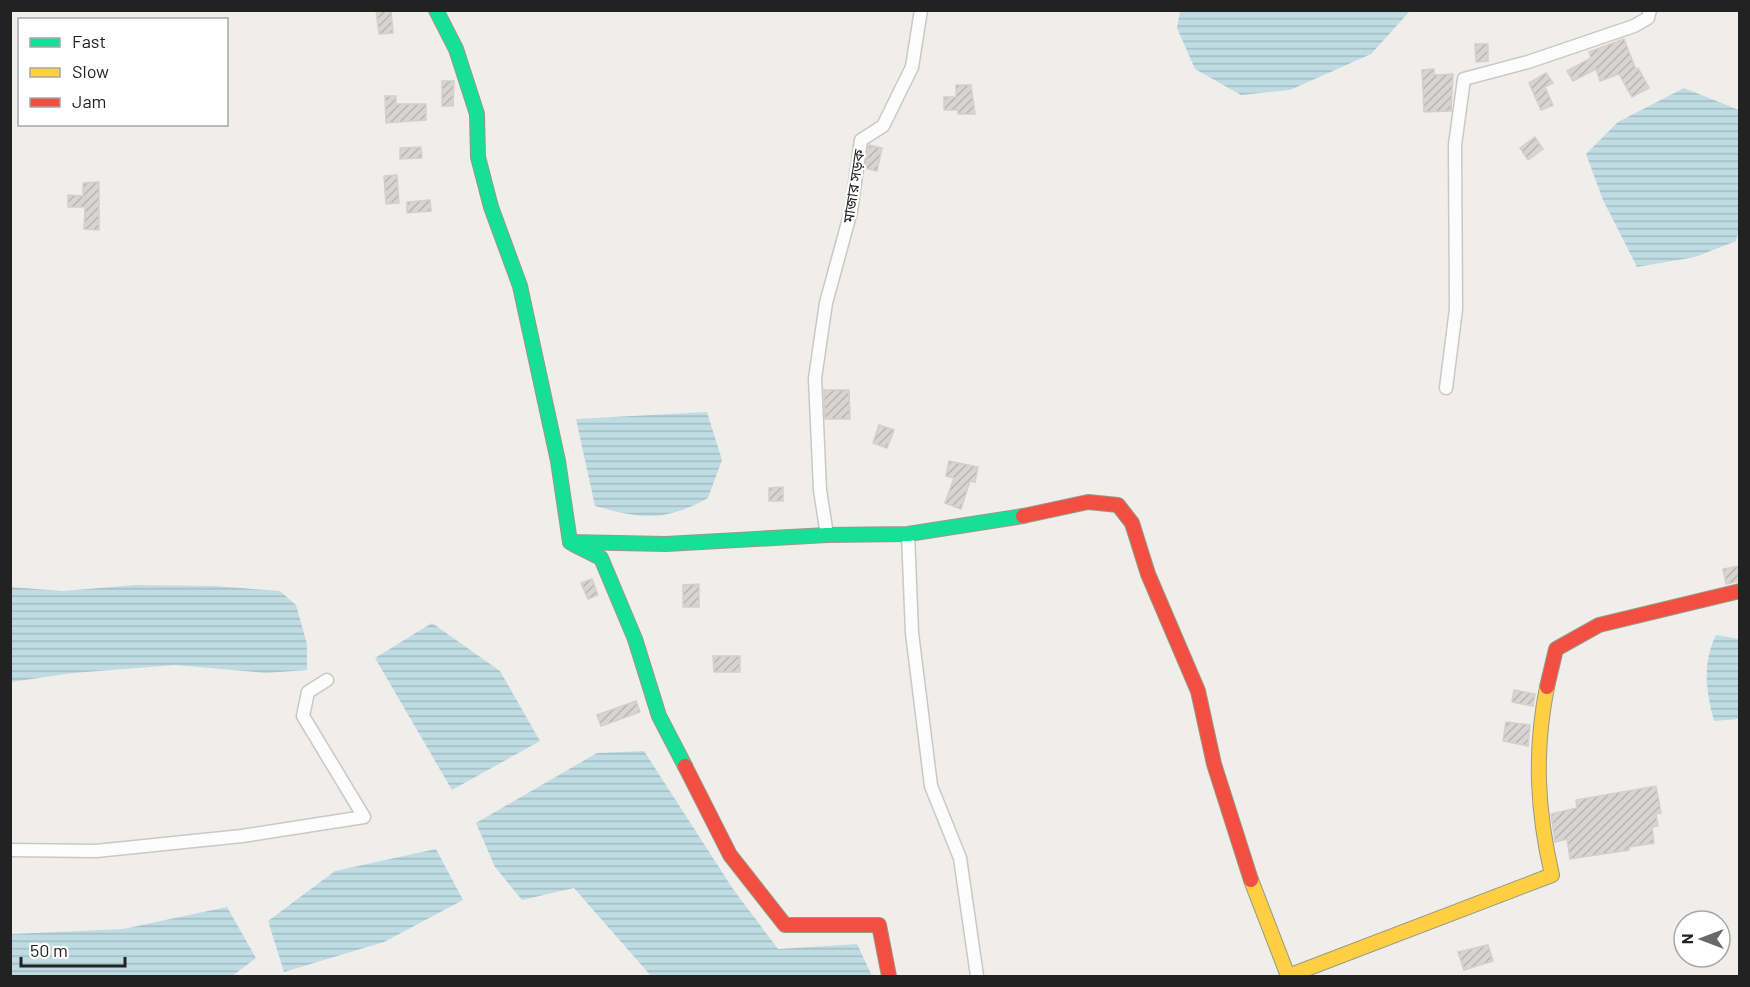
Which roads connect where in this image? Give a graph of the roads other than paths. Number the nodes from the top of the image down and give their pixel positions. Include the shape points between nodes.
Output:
1 (436, 10) edge
2 (921, 10) edge
3 (1650, 10) edge
4 (1446, 388) dead end
5 (908, 534) junction
6 (827, 535) junction
7 (570, 542) junction
8 (1740, 591) edge
9 (327, 680) dead end
10 (10, 850) edge
11 (889, 976) edge
12 (977, 976) edge
13 (1288, 976) edge

1 - 7 street via 456,50 477,114 478,157 491,207 520,286 558,461
2 - 6 street, মাজার সড়ক via 912,67 883,126 861,140 851,211 826,303 815,378 820,490
3 - 4 street via 1648,18 1634,26 1464,79 1455,145 1456,309
5 - 6 street
5 - 12 street via 912,633 931,786 960,858
5 - 13 street via 1005,520 1088,502 1118,505 1132,523 1148,574 1198,691 1214,764 1254,889
6 - 7 street via 666,544
7 - 11 street via 601,558 635,639 659,716 730,855 785,925 879,925
8 - 13 street via 1599,625 1556,649 1544,697 1536,767 1538,818 1552,875
9 - 10 street via 308,692 303,716 364,817 242,836 96,851

